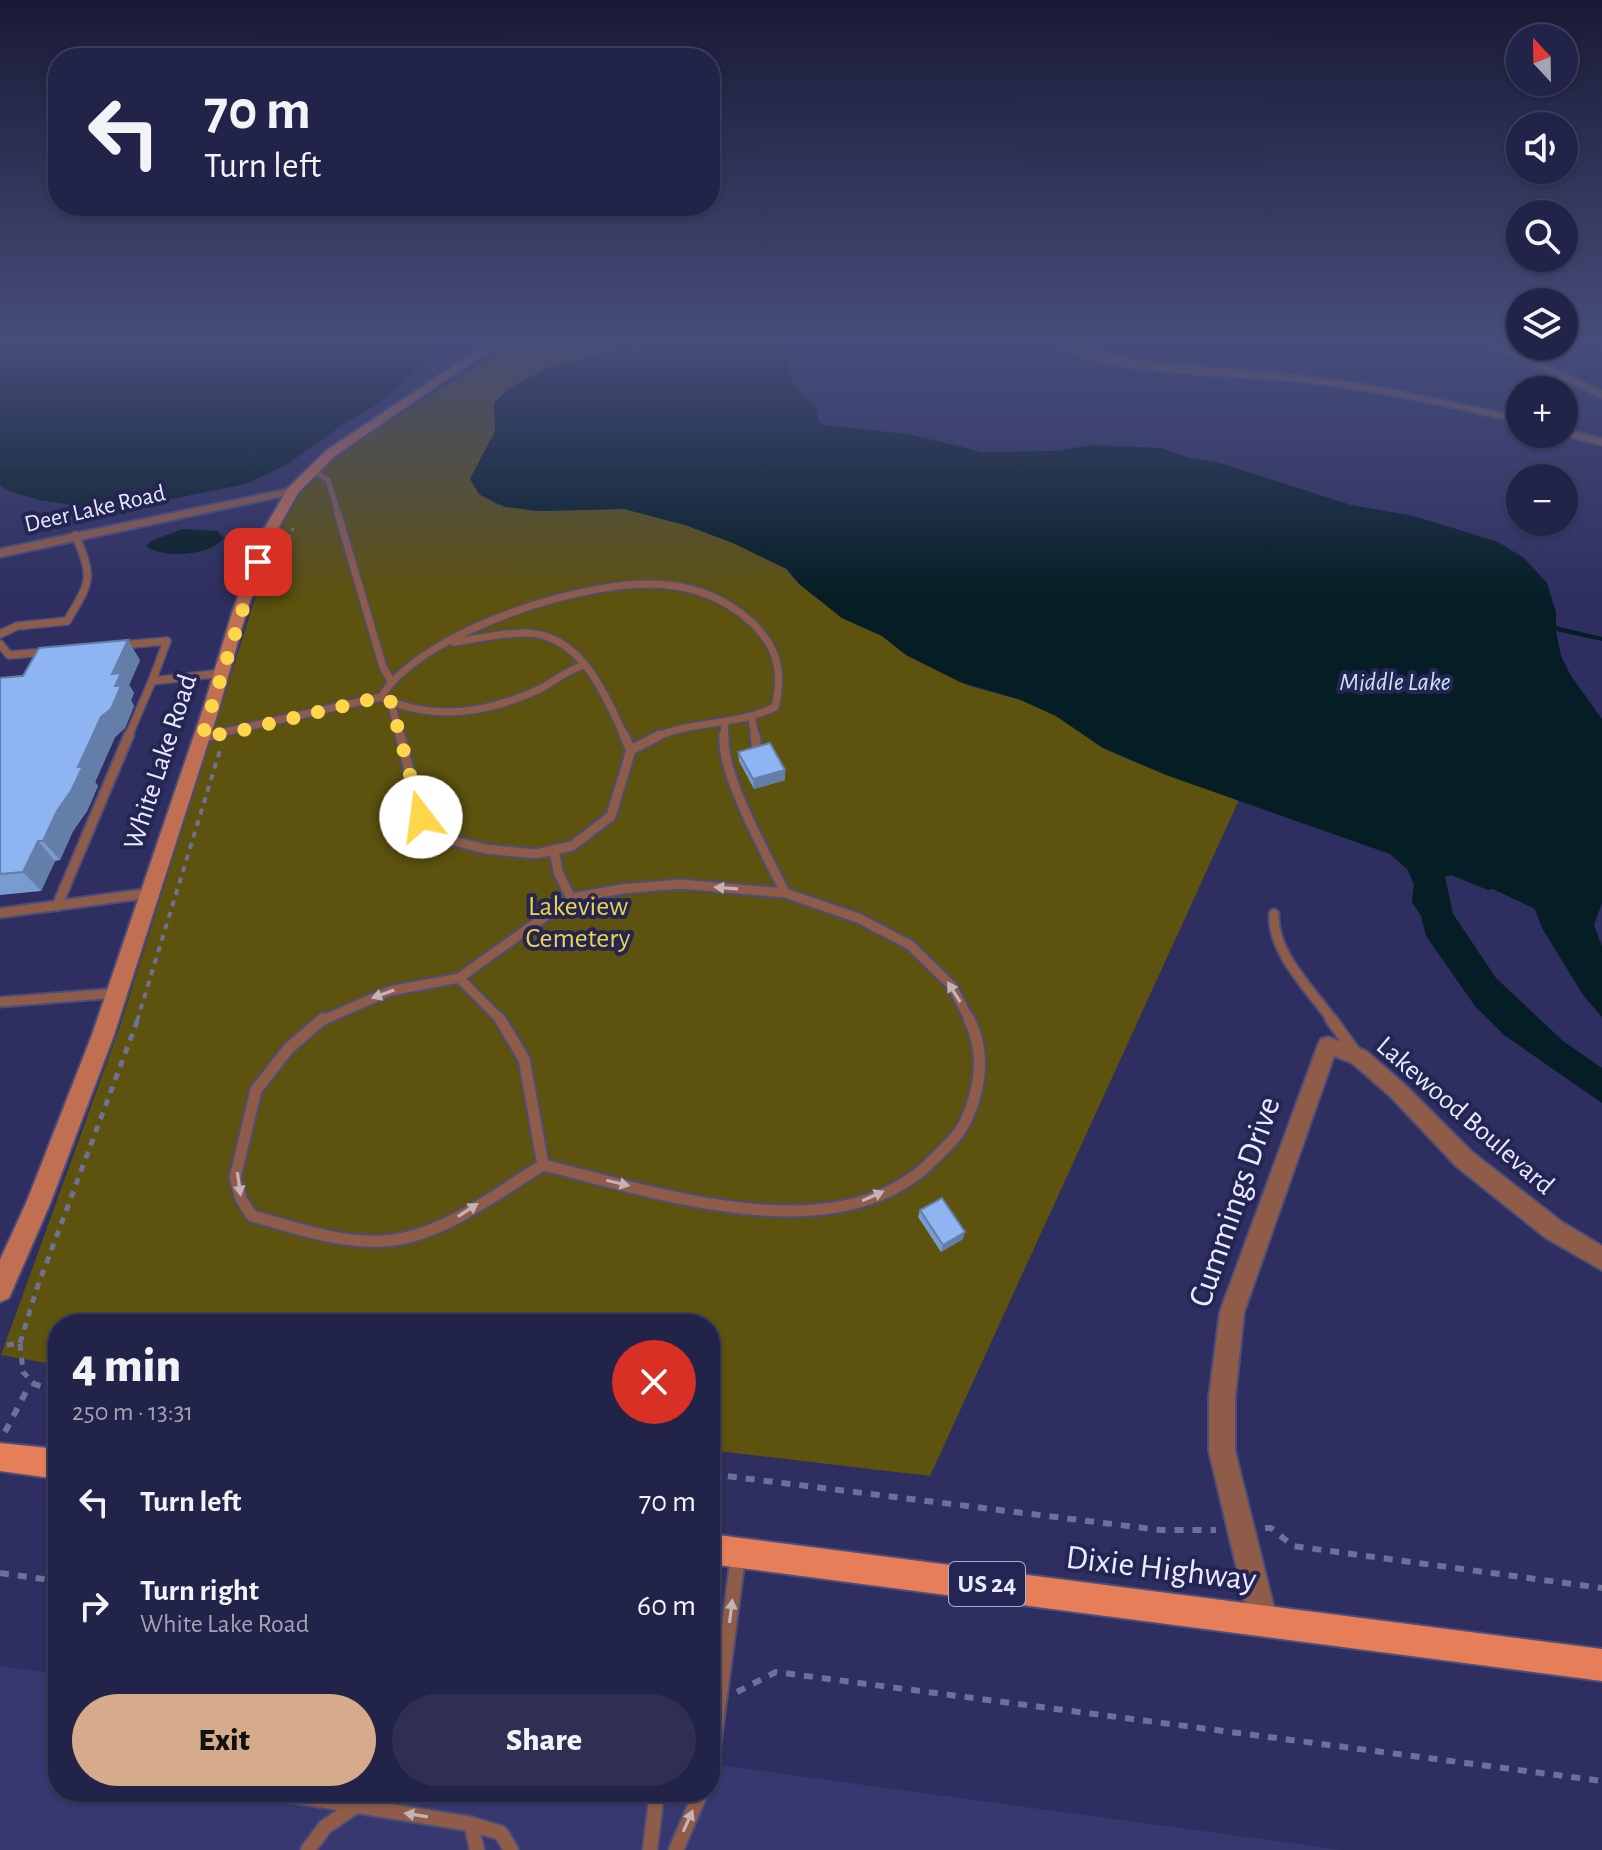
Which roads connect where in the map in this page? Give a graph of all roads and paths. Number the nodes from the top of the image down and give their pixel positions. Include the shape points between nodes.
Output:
1 (363, 428) edge
2 (1578, 436) edge
3 (1602, 442) edge
4 (312, 470) junction
5 (293, 491) junction
6 (295, 524) dead end
7 (75, 535) junction
8 (0, 553) edge
9 (268, 590) dead end
10 (0, 634) edge
11 (0, 644) edge
12 (443, 644) junction
13 (104, 647) edge
14 (56, 651) edge
15 (584, 665) junction
16 (222, 673) junction
17 (390, 679) junction
18 (152, 681) junction
19 (381, 697) junction
20 (391, 702) junction
21 (752, 719) junction
22 (725, 723) junction
23 (224, 734) junction
24 (202, 737) junction
25 (631, 750) junction
26 (757, 751) edge
27 (554, 850) junction
28 (150, 893) junction
29 (785, 893) junction
30 (571, 898) junction
31 (57, 906) junction
32 (0, 913) edge
33 (1274, 914) dead end
34 (459, 978) junction
35 (117, 993) junction
36 (1, 1004) edge
37 (1328, 1045) joint
38 (1359, 1057) junction
39 (543, 1165) junction
40 (1602, 1259) edge
41 (0, 1289) edge
42 (20, 1343) junction
43 (7, 1345) dead end
44 (30, 1384) junction
45 (48, 1390) edge
46 (0, 1440) edge
47 (0, 1457) edge
48 (48, 1463) edge
49 (720, 1475) edge
50 (1271, 1528) dead end
51 (1194, 1531) dead end
52 (724, 1550) edge
53 (0, 1573) edge
54 (48, 1580) edge
55 (1602, 1588) edge
56 (1263, 1620) junction
57 (1602, 1665) edge
58 (722, 1690) junction
59 (720, 1704) edge
60 (1602, 1781) edge
61 (331, 1802) edge
62 (656, 1802) edge
63 (697, 1802) edge
64 (356, 1806) junction
65 (471, 1824) junction
66 (308, 1850) edge
67 (477, 1850) edge
68 (511, 1850) edge
69 (650, 1850) edge
70 (676, 1850) edge

1 - 4 street, White Lake Road
2 - 3 street
4 - 5 street, White Lake Road
4 - 17 lane via 328,480
5 - 7 street, Deer Lake Road
5 - 16 street, White Lake Road via 267,536
6 - 9 path
7 - 8 street, Deer Lake Road
7 - 10 lane via 90,570 67,621 17,626
11 - 14 lane via 9,655
12 - 15 lane via 532,633 556,638
12 - 17 lane
12 - 21 lane via 535,604 588,590 639,584 688,588 722,600 752,621 775,649 783,678 775,707
13 - 18 lane via 167,641
15 - 20 lane via 564,670 551,684 508,703 456,712 405,709
15 - 25 lane
16 - 18 lane
16 - 24 street, White Lake Road
17 - 19 lane
18 - 31 lane
19 - 20 lane
19 - 23 lane
20 - 27 lane via 421,817 446,839 486,849 535,854
21 - 22 lane
21 - 26 lane
22 - 25 lane via 700,723
22 - 29 lane via 723,746 734,783
23 - 24 lane
23 - 42 path via 148,989
24 - 28 street, White Lake Road
25 - 27 lane via 611,816 572,846
27 - 30 lane
28 - 31 lane
28 - 35 street, White Lake Road
29 -> 30 lane via 680,884
39 -> 29 lane via 765,1212 848,1207 917,1176 962,1130 978,1092 979,1039 952,986 910,945 858,918
30 - 34 lane
31 - 32 lane
33 - 38 lane via 1279,946
34 - 39 lane via 505,1023 528,1068
34 -> 39 lane via 390,991 324,1018 289,1048 256,1090 235,1178 241,1199 252,1216 297,1228 397,1240 456,1218
35 - 36 lane
35 - 41 street, White Lake Road via 38,1204
37 - 38 street, Lakewood Boulevard
37 - 56 street, Cummings Drive via 1232,1312 1226,1343 1222,1451
38 - 40 street, Lakewood Boulevard via 1464,1159 1554,1230
42 - 43 path
42 - 44 path via 21,1372
44 - 45 path
44 - 46 path
47 - 48 main road
49 - 51 path
50 - 55 path via 1293,1546
52 - 56 main road, Dixie Highway / US 24
58 -> 52 lane
53 - 54 path
56 - 57 main road, Dixie Highway / US 24
58 - 59 lane
58 - 60 path via 739,1692 776,1672
61 - 64 lane
62 - 69 lane
70 -> 63 lane
65 -> 64 lane
64 - 66 lane via 325,1827
65 - 67 lane
65 - 68 lane via 501,1833

